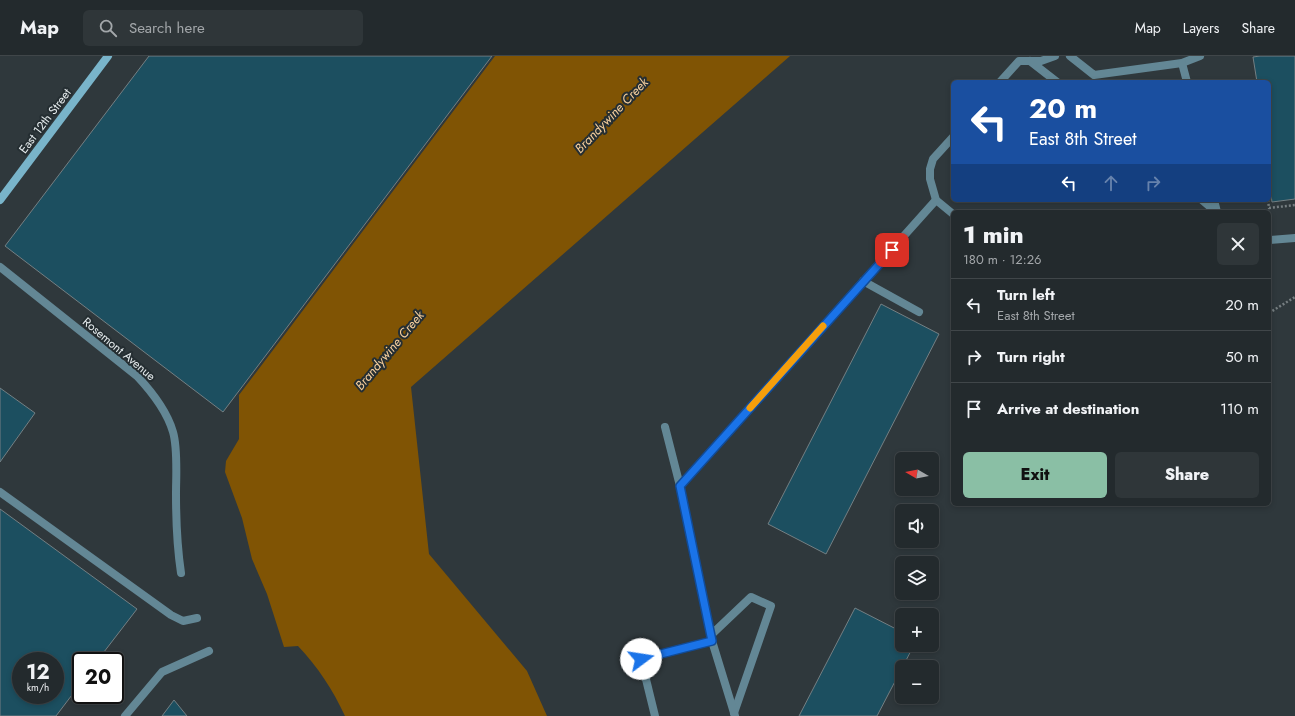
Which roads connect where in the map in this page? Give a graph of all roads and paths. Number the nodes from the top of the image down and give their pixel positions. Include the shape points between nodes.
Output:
1 (108, 56) edge
2 (1055, 56) edge
3 (1070, 56) edge
4 (1200, 56) edge
5 (1029, 60) junction
6 (1182, 63) junction
7 (1002, 80) edge
8 (1054, 80) edge
9 (1186, 80) edge
10 (951, 138) edge
11 (0, 200) edge
12 (936, 200) junction
13 (1204, 202) edge
14 (1268, 202) edge
15 (1295, 204) edge
16 (1214, 210) edge
17 (951, 212) edge
18 (1295, 238) edge
19 (1271, 240) edge
20 (0, 267) edge
21 (863, 281) junction
22 (1295, 297) edge
23 (919, 312) dead end
24 (1271, 312) edge
25 (665, 427) dead end
26 (680, 486) junction
27 (0, 492) edge
28 (181, 573) dead end
29 (197, 618) dead end
30 (712, 638) junction
31 (208, 651) dead end
32 (735, 714) edge
33 (125, 716) edge
34 (655, 716) edge

1 - 11 main road, East 12th Street
2 - 5 street via 1041,62
3 - 6 street via 1094,75
4 - 6 street
5 - 7 street via 1019,61
5 - 8 street
6 - 9 street
10 - 12 street via 933,159 930,169
12 - 17 street
12 - 21 street
13 - 16 street
14 - 15 path via 1270,208
18 - 19 street
20 - 28 street, Rosemont Avenue via 137,376 151,391 168,419 174,434 176,526
21 - 23 street
21 - 26 street
22 - 24 path
25 - 26 street
26 - 30 street
27 - 29 street via 171,615 183,621
30 - 32 street
30 - 32 street via 751,598 770,606
30 - 34 street via 641,659
31 - 33 street via 162,672

